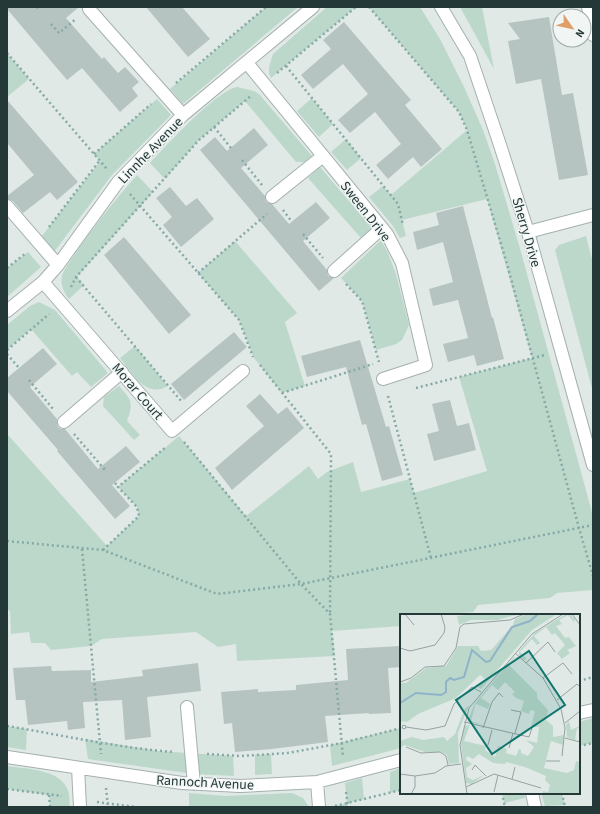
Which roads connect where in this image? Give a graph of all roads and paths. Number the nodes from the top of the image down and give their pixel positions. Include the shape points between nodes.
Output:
1 (37, 7) edge
2 (266, 7) edge
3 (313, 7) edge
4 (356, 7) edge
5 (369, 7) edge
6 (441, 7) edge
7 (588, 7) edge
8 (89, 9) joint
9 (40, 11) dead end
10 (51, 24) dead end
11 (593, 35) edge
12 (7, 53) edge
13 (247, 63) junction
14 (286, 66) junction
15 (264, 84) junction
16 (164, 94) junction
17 (183, 115) junction
18 (214, 127) junction
19 (231, 148) dead end
20 (94, 154) junction
21 (322, 156) junction
22 (100, 160) junction
23 (118, 182) junction
24 (272, 197) dead end
25 (7, 206) edge
26 (141, 206) junction
27 (268, 213) dead end
28 (593, 215) edge
29 (382, 228) junction
30 (528, 232) junction
31 (303, 234) dead end
32 (38, 242) junction
33 (391, 242) junction
34 (58, 265) junction
35 (7, 268) edge
36 (334, 271) junction
37 (198, 273) junction
38 (76, 277) junction
39 (43, 282) junction
40 (62, 303) junction
41 (7, 311) edge
42 (7, 350) edge
43 (561, 351) junction
44 (7, 354) edge
45 (532, 358) junction
46 (379, 362) junction
47 (258, 364) dead end
48 (19, 368) dead end
49 (243, 371) joint
50 (122, 372) junction
51 (383, 379) junction
52 (409, 390) dead end
53 (282, 393) junction
54 (395, 394) dead end
55 (388, 396) junction
56 (192, 414) junction
57 (64, 422) dead end
58 (184, 442) dead end
59 (167, 446) dead end
60 (593, 465) edge
61 (115, 483) dead end
62 (118, 487) junction
63 (593, 525) edge
64 (579, 528) junction
65 (7, 541) edge
66 (82, 549) junction
67 (103, 550) junction
68 (431, 558) junction
69 (593, 576) edge
70 (331, 578) junction
71 (301, 584) junction
72 (330, 614) junction
73 (593, 677) edge
74 (580, 681) edge
75 (187, 707) dead end
76 (593, 710) edge
77 (580, 713) edge
78 (7, 726) edge
79 (400, 728) edge
80 (100, 742) junction
81 (342, 743) junction
82 (593, 743) edge
83 (580, 746) edge
84 (192, 753) junction
85 (7, 757) edge
86 (400, 760) edge
87 (78, 768) junction
88 (103, 772) junction
89 (345, 774) junction
90 (317, 782) junction
91 (194, 784) junction
92 (7, 789) edge
93 (400, 790) edge
94 (502, 794) edge
95 (532, 794) edge
96 (562, 794) edge
97 (49, 795) junction
98 (80, 803) edge
99 (50, 807) edge
100 (136, 807) edge
101 (319, 807) edge
102 (331, 807) edge
103 (505, 807) edge
104 (535, 807) edge
105 (565, 807) edge

1 - 9 path
2 - 16 path
3 - 13 street, Linnhe Avenue
4 - 14 path
5 - 45 path via 459,112 468,130
6 - 30 street, Sherry Drive via 470,56
7 - 11 street
8 - 10 path via 59,33
8 - 16 street
12 - 20 path
13 - 15 street, Sween Drive
13 - 17 street, Linnhe Avenue
14 - 15 path
14 - 33 path via 398,204 406,236
15 - 18 path
15 - 21 street, Sween Drive
16 - 17 street
16 - 20 path
17 - 23 street, Linnhe Avenue
18 - 19 path
18 - 26 path via 199,140
20 - 22 path
21 - 24 street
21 - 29 street, Sween Drive
22 - 23 path
22 - 32 path
23 - 26 path
23 - 34 street, Linnhe Avenue
25 - 32 street
26 - 37 path
26 - 38 path
27 - 37 path
28 - 30 street
29 - 33 street, Sween Drive
29 - 36 street
30 - 43 street, Sherry Drive
31 - 36 path
32 - 34 street
32 - 35 path
33 - 51 street, Sween Drive via 402,263 426,365
34 - 39 street, Linnhe Avenue
36 - 46 path via 362,301
37 - 49 path via 238,320 254,358
38 - 40 path
38 - 56 path
39 - 40 street, Morar Court
39 - 41 street, Linnhe Avenue
40 - 42 path
40 - 50 street, Morar Court
43 - 45 path
43 - 60 street, Sherry Drive
44 - 48 path
45 - 52 path
45 - 64 path
46 - 51 path
46 - 53 path
47 - 53 path
49 - 56 street, Morar Court
50 - 56 street, Morar Court via 172,431
50 - 57 street
51 - 55 path
53 - 70 path via 331,454
54 - 55 path
55 - 68 path
58 - 71 path
59 - 62 path
61 - 62 path
62 - 67 path via 137,507 140,516
63 - 64 path
64 - 68 path
64 - 69 path
65 - 66 path
66 - 67 path
66 - 80 path
67 - 71 path via 217,594
68 - 70 path
70 - 71 path
70 - 72 path
71 - 72 path
72 - 81 path
73 - 74 path
75 - 84 street
76 - 77 street
78 - 80 path
79 - 81 path
80 - 84 path via 158,751
80 - 88 path
81 - 84 path via 283,754 241,756
81 - 89 path
82 - 83 path
84 - 91 street
85 - 87 street, Rannoch Avenue
86 - 89 street, Rannoch Avenue
87 - 88 street, Rannoch Avenue
87 - 98 street
88 - 91 street, Rannoch Avenue
89 - 90 street, Rannoch Avenue
90 - 91 street, Rannoch Avenue via 240,786
90 - 101 street
92 - 97 path
93 - 102 path
94 - 103 path
95 - 104 street
96 - 105 path
97 - 98 path
97 - 99 path
98 - 100 path

